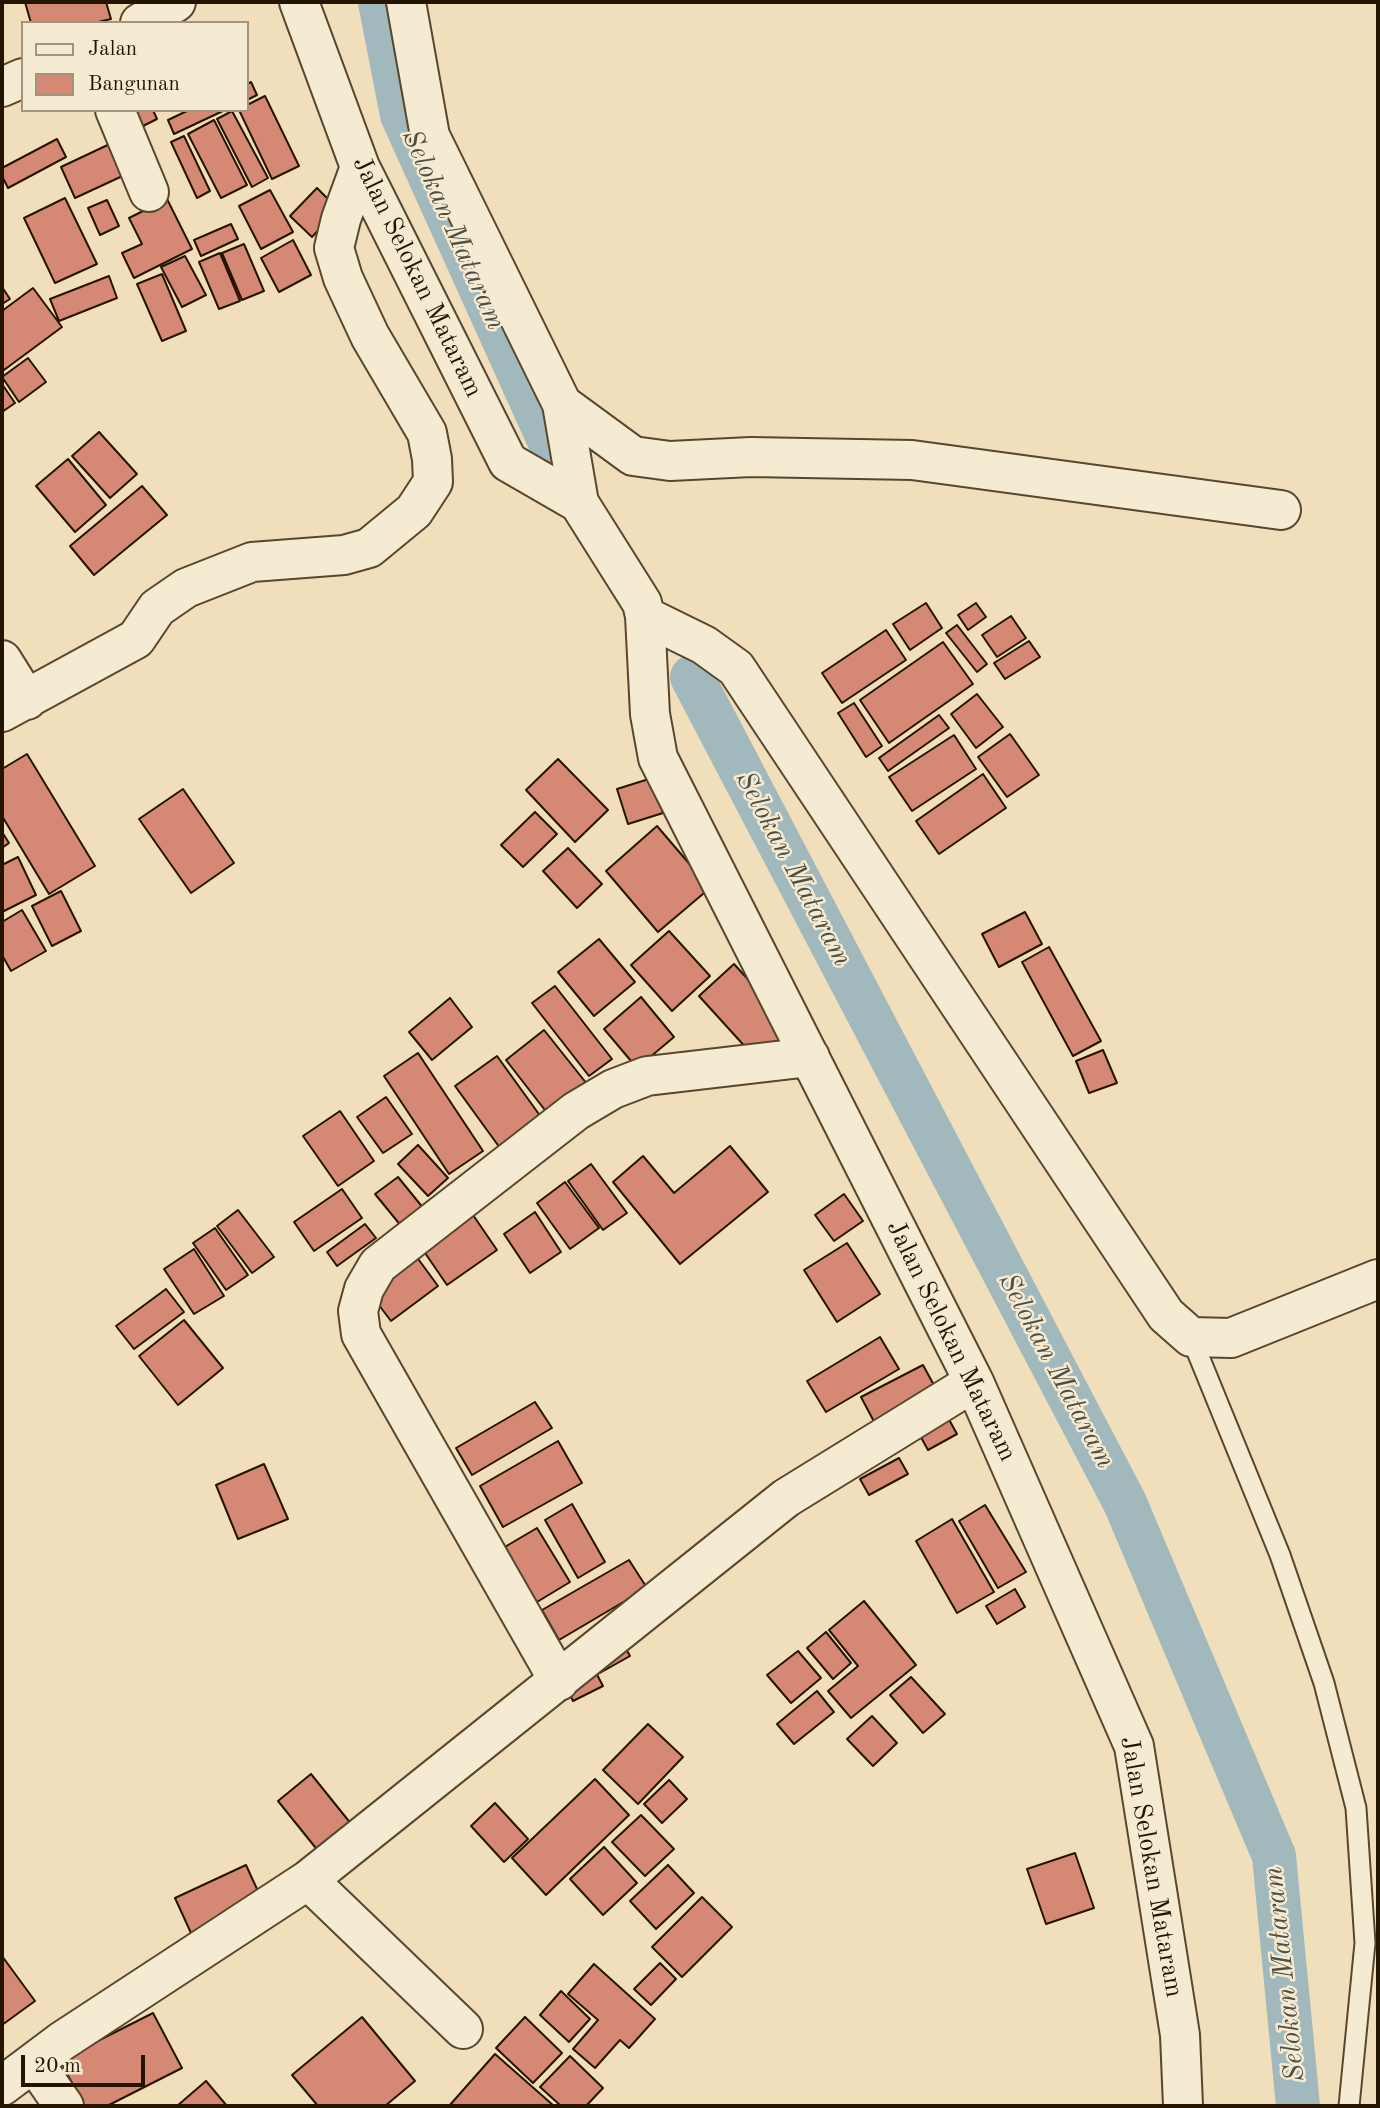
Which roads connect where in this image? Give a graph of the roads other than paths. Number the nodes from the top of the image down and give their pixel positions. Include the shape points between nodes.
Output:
1 (176, 2) edge
2 (299, 2) edge
3 (406, 2) edge
4 (143, 21) edge
5 (21, 79) edge
6 (2, 87) edge
7 (116, 112) edge
8 (360, 167) junction
9 (149, 192) dead end
10 (562, 404) junction
11 (582, 508) junction
12 (1281, 510) dead end
13 (644, 610) junction
14 (2, 660) edge
15 (14, 706) edge
16 (810, 1057) junction
17 (1378, 1279) edge
18 (1191, 1337) junction
19 (974, 1382) junction
20 (559, 1681) junction
21 (308, 1880) junction
22 (463, 2029) dead end
23 (34, 2063) junction
24 (2, 2087) edge
25 (64, 2106) edge
26 (1183, 2106) edge
27 (1349, 2106) edge

1 - 4 street
2 - 8 street, Jalan Selokan Mataram
3 - 10 street via 430,136
5 - 6 street
7 - 9 street
8 - 11 street, Jalan Selokan Mataram via 508,462
8 - 15 street via 334,248 370,337 427,433 433,482 414,511 369,548 344,555 251,562 186,588 157,608 136,639
10 - 11 street
10 - 12 street via 633,456 670,461 751,457 912,460
11 - 13 street
13 - 16 street, Jalan Selokan Mataram via 650,714 658,758
13 - 18 street via 736,668 1166,1315
14 - 15 street
16 - 19 street, Jalan Selokan Mataram
16 - 20 street via 647,1076 613,1089 576,1111 378,1265 364,1289 358,1311 361,1334
17 - 18 street via 1231,1338
18 - 27 lane via 1280,1555 1324,1683 1356,1808 1365,1943
19 - 20 street via 786,1498
19 - 26 street, Jalan Selokan Mataram via 1135,1746 1180,2035
20 - 21 street
21 - 22 street
21 - 23 street
23 - 24 street
23 - 25 street

